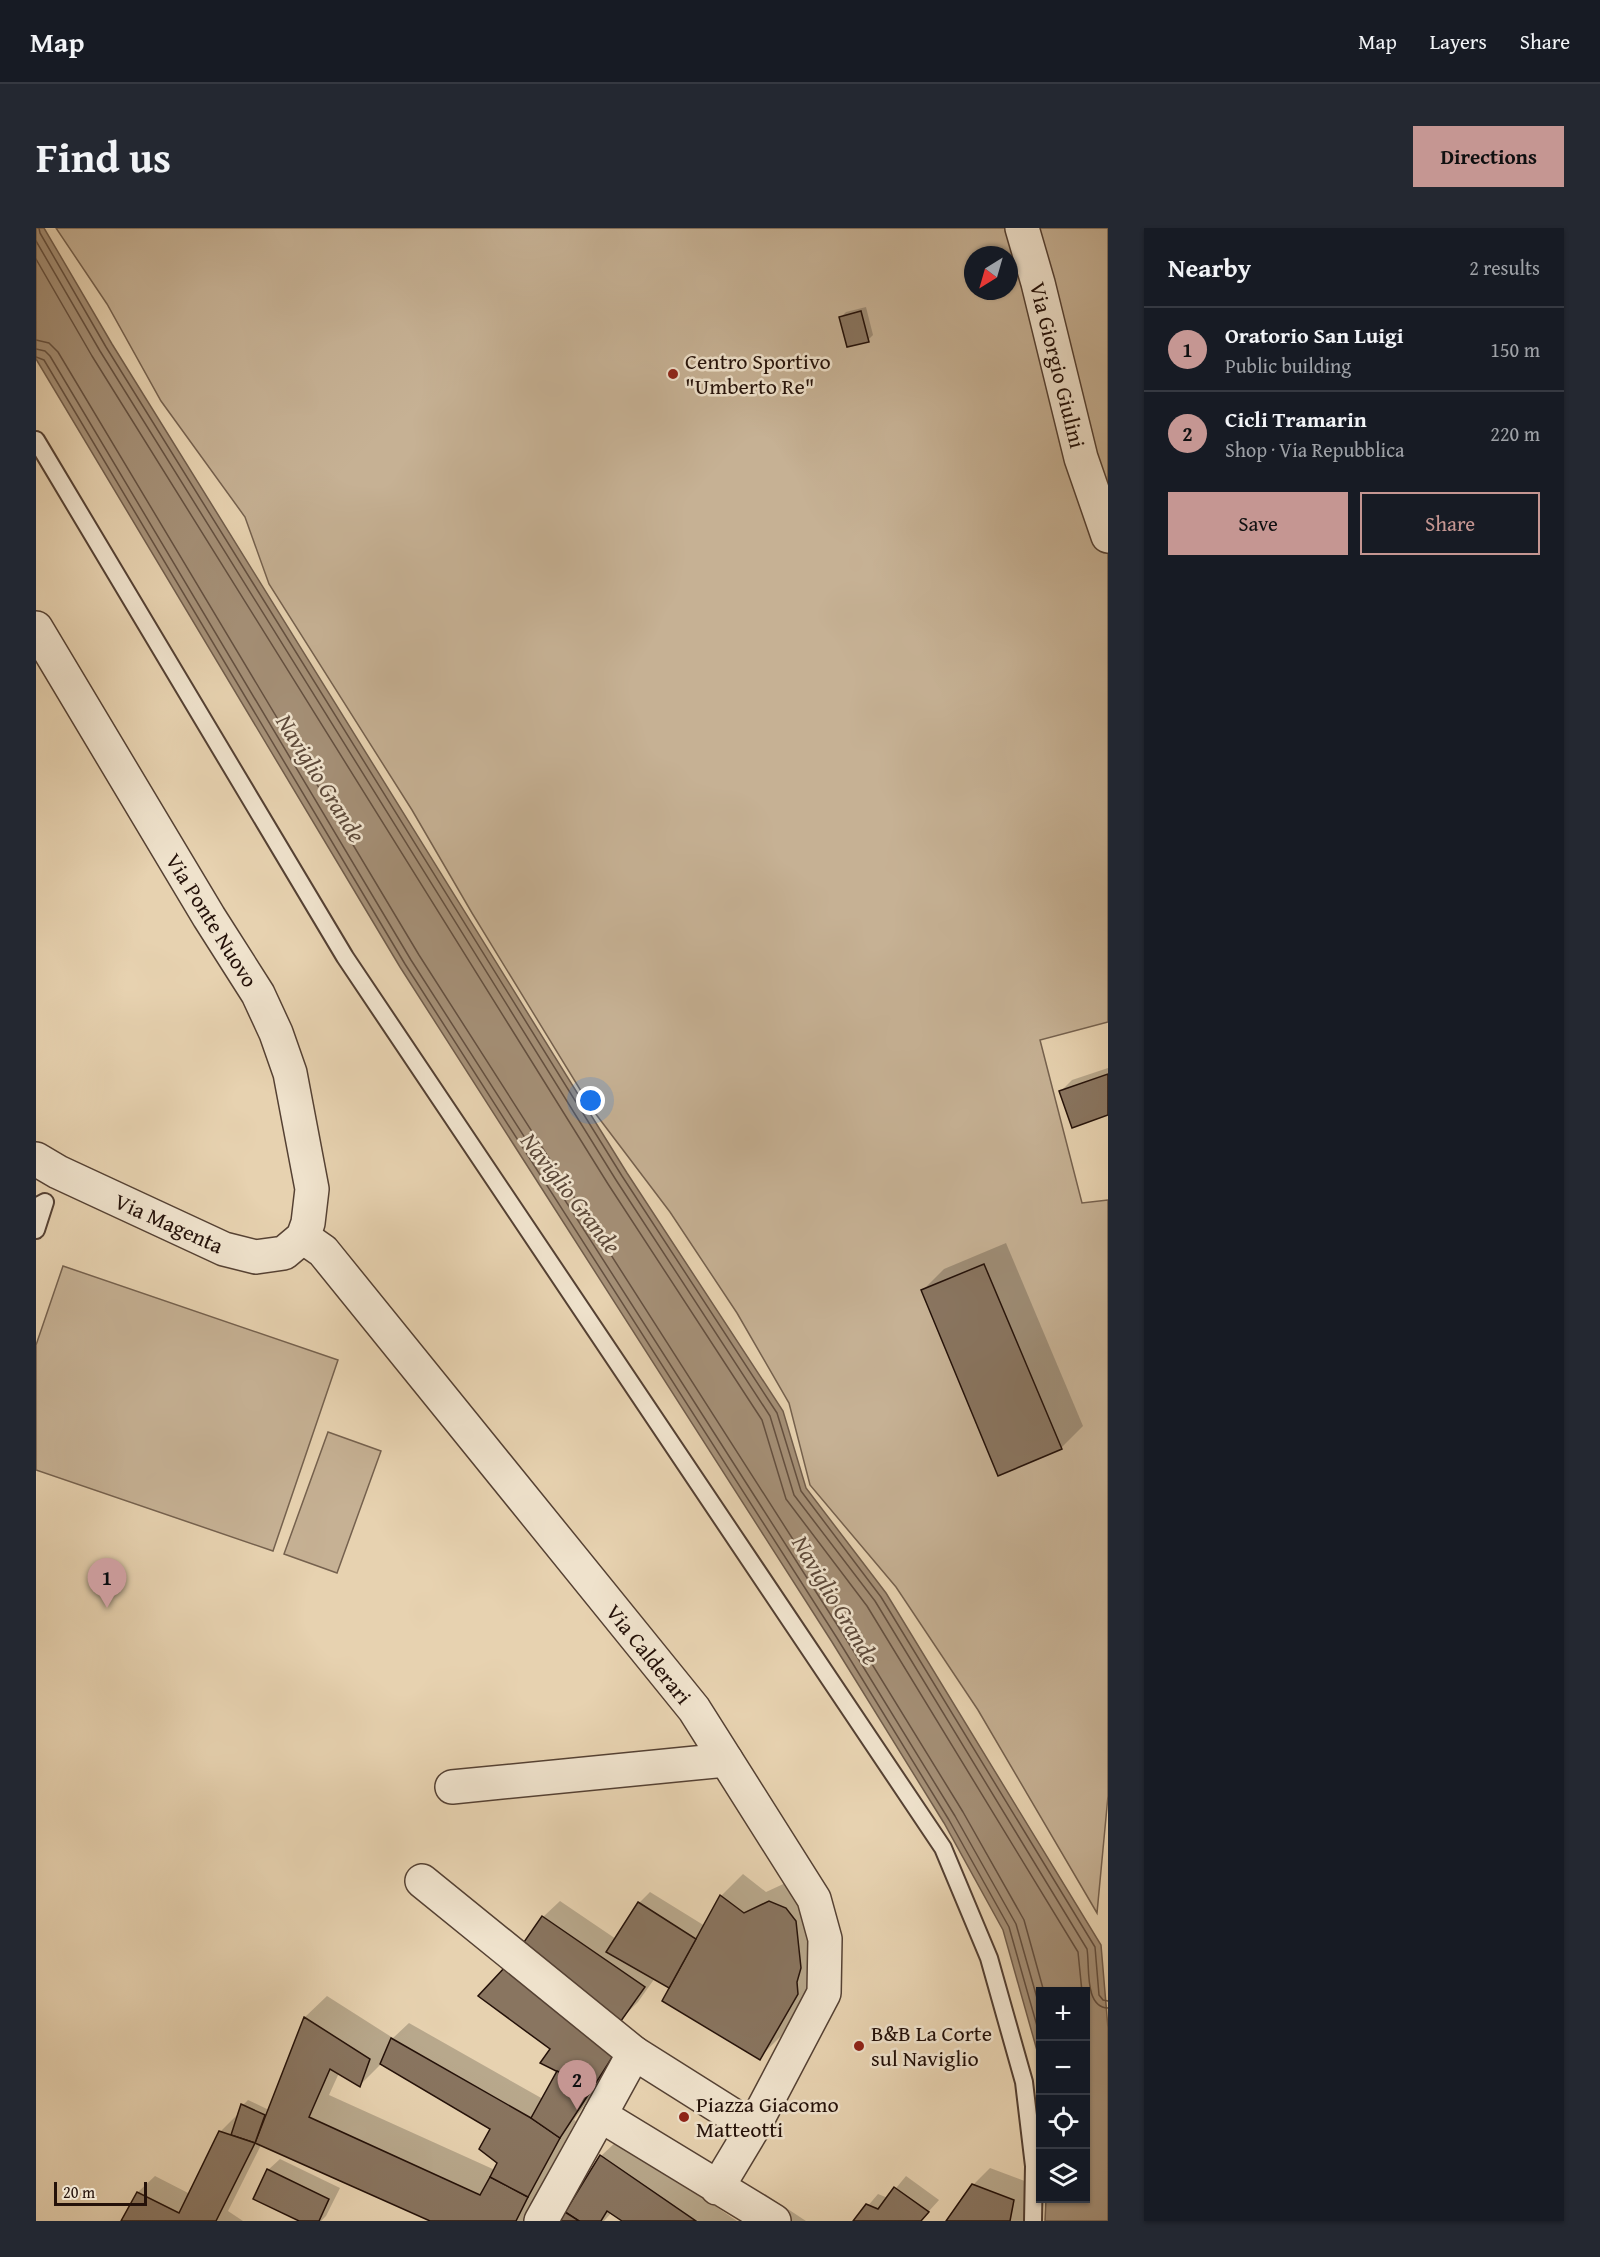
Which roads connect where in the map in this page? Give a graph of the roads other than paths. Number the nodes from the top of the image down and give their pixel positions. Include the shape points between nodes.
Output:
1 (1022, 228) edge
2 (36, 440) edge
3 (1108, 536) edge
4 (36, 628) edge
5 (47, 1165) edge
6 (40, 1205) edge
7 (36, 1230) edge
8 (303, 1237) junction
9 (726, 1760) junction
10 (452, 1787) dead end
11 (422, 1881) dead end
12 (634, 2053) junction
13 (600, 2115) junction
14 (753, 2128) junction
15 (717, 2188) junction
16 (545, 2212) edge
17 (774, 2221) edge
18 (1033, 2221) edge

1 - 3 street, Via Giorgio Giulini via 1081,458
2 - 18 lane via 345,957 943,1848 989,1958 1024,2082 1034,2166
4 - 8 street, Via Ponte Nuovo via 258,994 276,1033 290,1073 312,1189
5 - 6 lane
5 - 8 street, Via Magenta via 224,1249 256,1257 284,1253
6 - 7 lane
8 - 9 street, Via Calderari via 323,1251 694,1709
9 - 10 street
9 - 14 street, Via Calderari via 814,1899 825,1939 824,1993
11 - 12 street
12 - 13 street
12 - 14 street
13 - 15 street
13 - 16 street
14 - 15 street, Via Calderari
15 - 17 street

